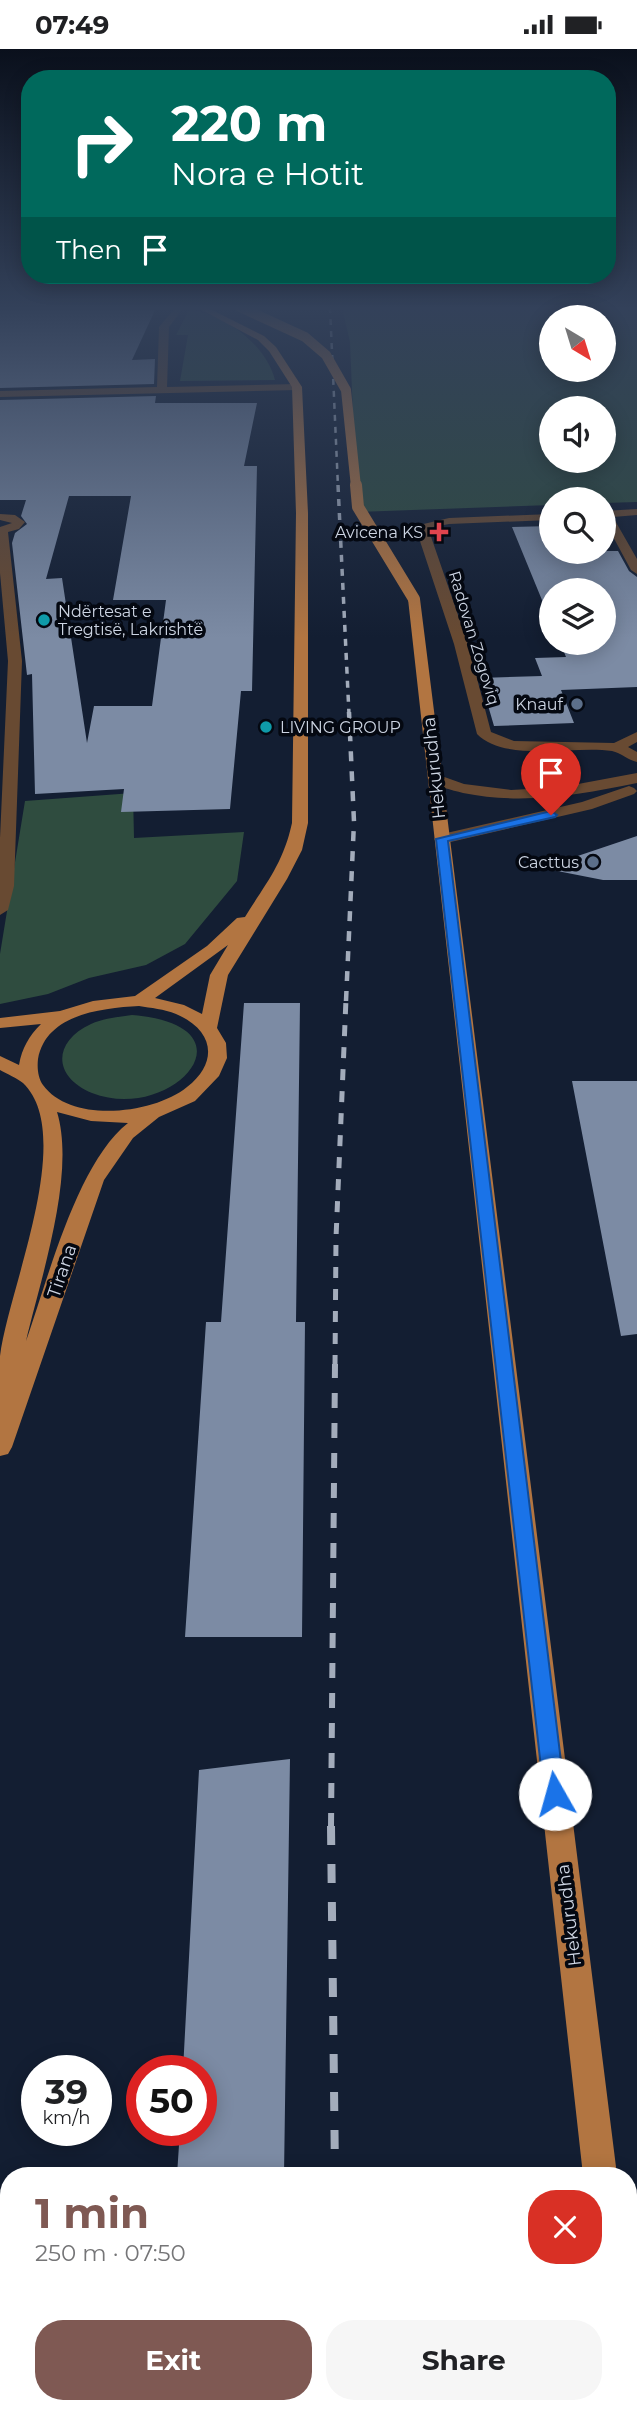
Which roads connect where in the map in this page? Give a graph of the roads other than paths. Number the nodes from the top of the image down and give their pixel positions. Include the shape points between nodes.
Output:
1 (296, 417) edge
2 (349, 417) edge
3 (637, 512) edge
4 (616, 513) edge
5 (539, 517) edge
6 (1, 526) edge
7 (616, 533) edge
8 (637, 570) edge
9 (637, 736) edge
10 (617, 747) junction
11 (637, 758) edge
12 (637, 778) edge
13 (436, 779) junction
14 (637, 787) edge
15 (442, 839) junction
16 (260, 906) junction
17 (0, 910) edge
18 (139, 1001) junction
19 (65, 1016) junction
20 (0, 1023) edge
21 (208, 1028) junction
22 (0, 1062) edge
23 (30, 1079) junction
24 (43, 1096) junction
25 (152, 1113) junction
26 (0, 1404) edge
27 (0, 1447) edge
28 (599, 2167) edge

1 - 16 main road via 303,526 300,823 294,851
2 - 13 main road, Hekurudha, bridge via 358,507 414,599
3 - 4 street
5 - 10 street, Radovan Zogoviq via 421,526 461,644 484,734 514,745
6 - 17 street via 15,661 6,886
7 - 8 street
9 - 10 street, Radovan Zogoviq
10 - 11 street
12 - 13 street via 558,793 513,795 452,786
13 - 15 main road, Hekurudha
14 - 15 street via 587,806
15 - 28 main road, Hekurudha
16 - 18 main road via 213,950
16 - 21 main road via 219,975
18 - 19 main road via 88,1007
18 - 21 main road via 189,1014
19 - 20 main road
19 - 23 main road via 33,1041 27,1061
21 - 25 main road via 218,1046 216,1066 204,1086 181,1102
22 - 23 main road
23 - 24 main road
24 - 25 main road via 91,1115
24 - 26 main road, Tirana via 52,1127 53,1178
25 - 27 main road, Tirana via 126,1134 94,1179

